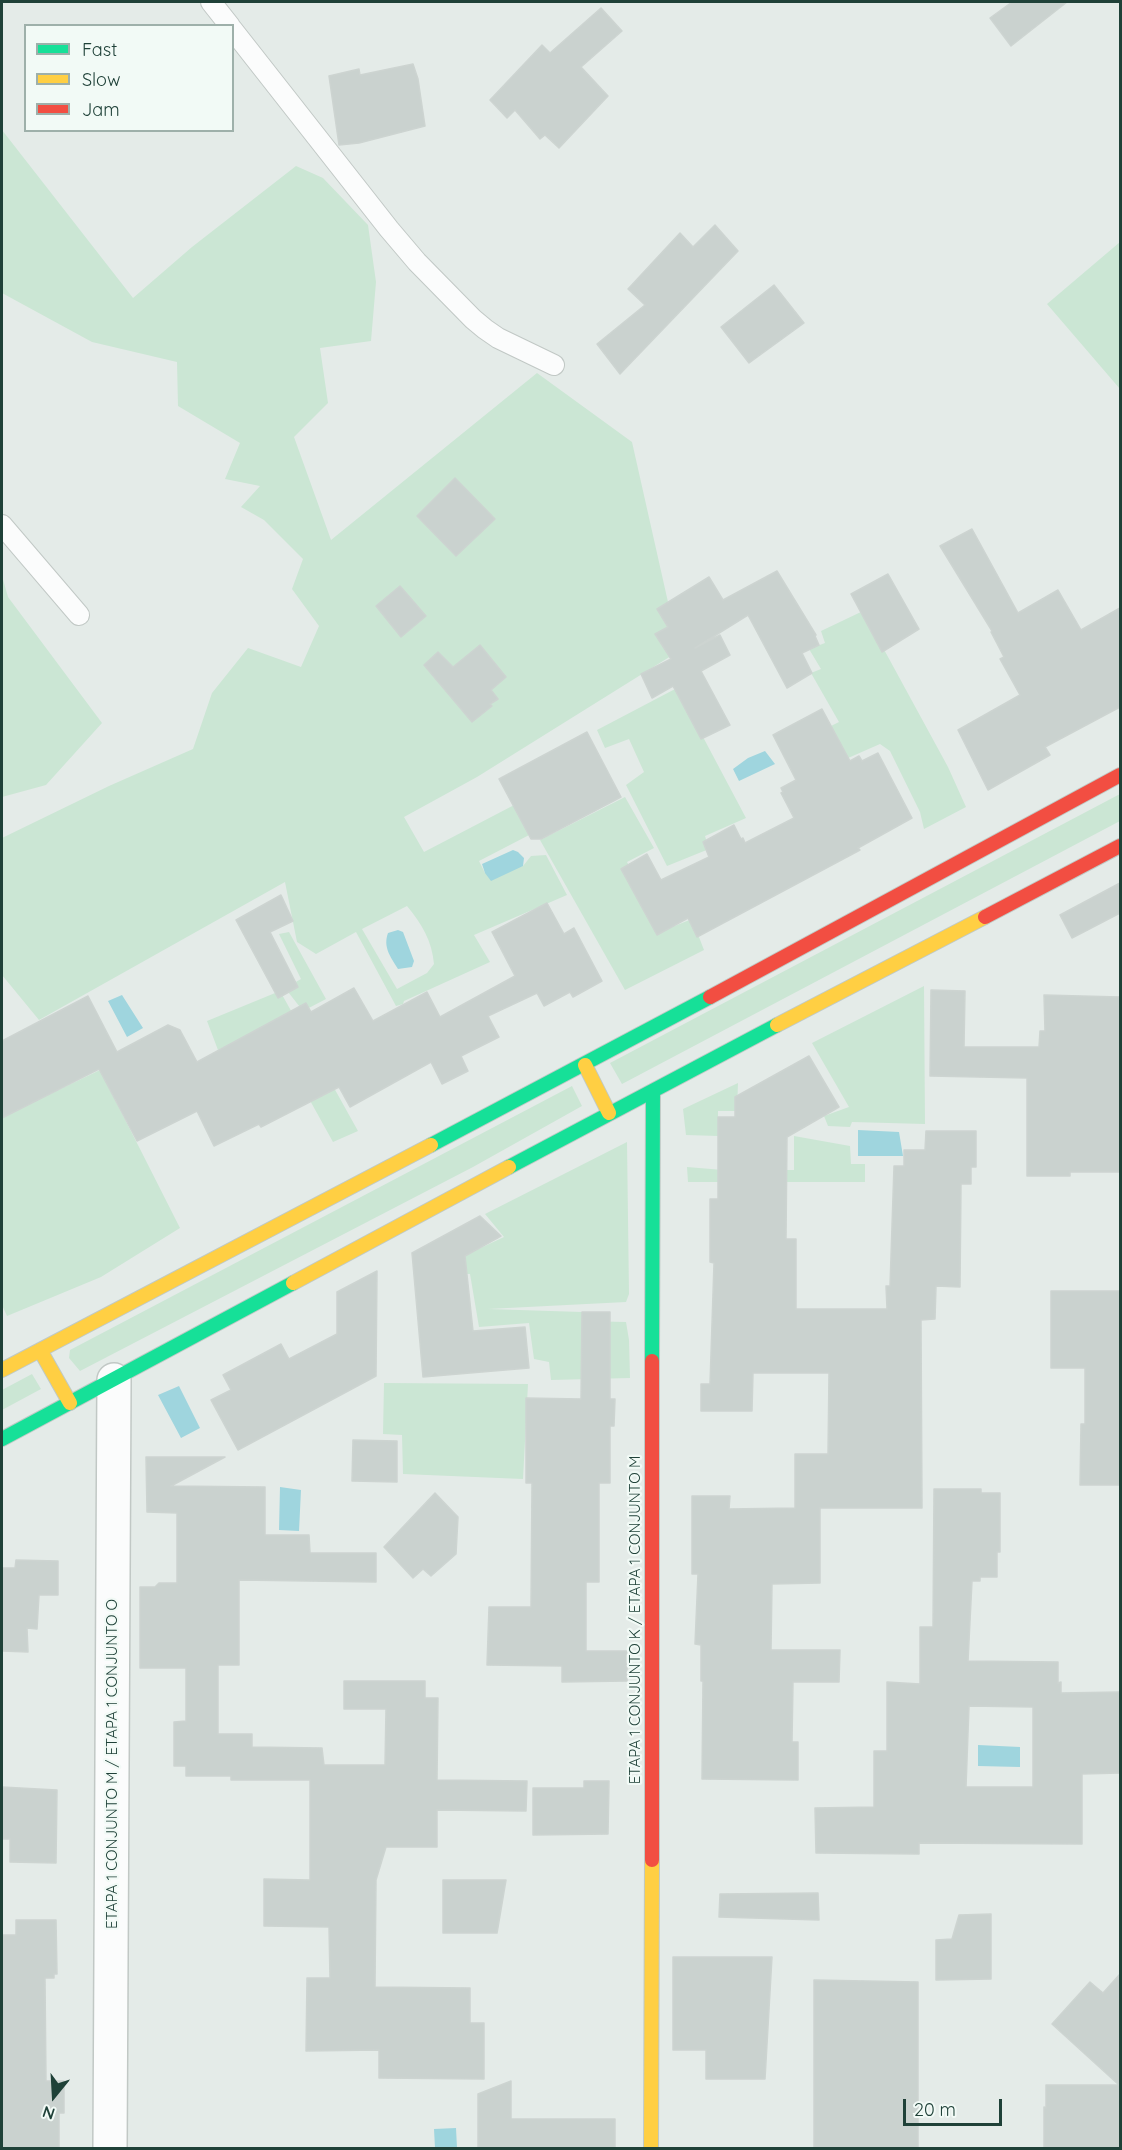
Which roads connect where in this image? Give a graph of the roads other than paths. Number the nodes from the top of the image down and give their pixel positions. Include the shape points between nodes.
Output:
1 (211, 2) edge
2 (228, 24) edge
3 (234, 32) edge
4 (554, 365) dead end
5 (2, 525) edge
6 (79, 615) dead end
7 (1120, 775) edge
8 (1120, 846) edge
9 (585, 1065) junction
10 (653, 1091) junction
11 (609, 1113) junction
12 (40, 1350) junction
13 (2, 1370) edge
14 (114, 1380) junction
15 (70, 1403) junction
16 (2, 1439) edge
17 (110, 2148) edge
18 (651, 2148) edge

1 - 2 lane
3 - 4 lane via 417,262 473,320 498,338
5 - 6 lane
7 - 9 street
8 - 10 street
9 - 11 street
9 - 12 street
10 - 11 street
10 - 18 street, ETAPA 1 CONJUNTO K / ETAPA 1 CONJUNTO M
11 - 14 street
12 - 13 street
12 - 15 street
14 - 15 street
14 - 17 street, ETAPA 1 CONJUNTO M / ETAPA 1 CONJUNTO O
15 - 16 street

